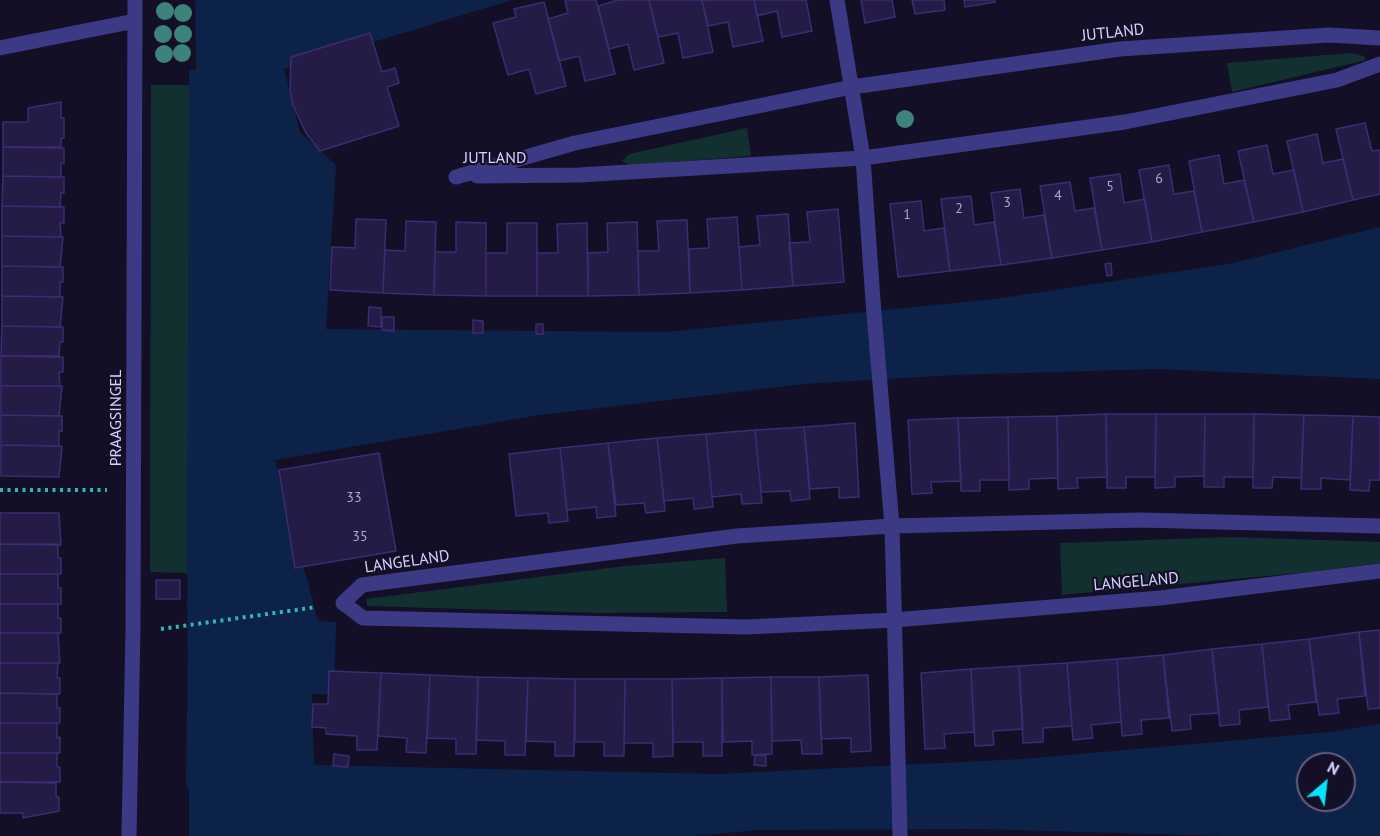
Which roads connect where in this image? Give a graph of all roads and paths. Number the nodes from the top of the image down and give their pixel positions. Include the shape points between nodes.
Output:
1 (135, 0) edge
2 (837, 0) edge
3 (135, 21) junction
4 (1380, 38) edge
5 (0, 48) edge
6 (1380, 64) edge
7 (852, 87) junction
8 (863, 158) junction
9 (0, 490) edge
10 (134, 490) junction
11 (892, 526) junction
12 (1380, 526) edge
13 (1380, 571) edge
14 (324, 606) dead end
15 (894, 620) junction
16 (160, 629) dead end
17 (129, 836) edge
18 (900, 836) edge

1 - 3 street, PRAAGSINGEL
2 - 7 street
3 - 5 street
3 - 10 street, PRAAGSINGEL
4 - 7 street, JUTLAND via 1329,35 1120,49
6 - 8 street, JUTLAND via 1337,80 1125,122
7 - 8 street
7 - 8 street, JUTLAND via 575,143 456,177 579,175
8 - 11 street
9 - 10 path
10 - 17 street, PRAAGSINGEL
11 - 12 street, LANGELAND via 1140,520
11 - 15 street
11 - 15 street, LANGELAND via 737,536 362,585 343,603 363,618 746,627
13 - 15 street, LANGELAND via 1160,598
14 - 16 path
15 - 18 street

